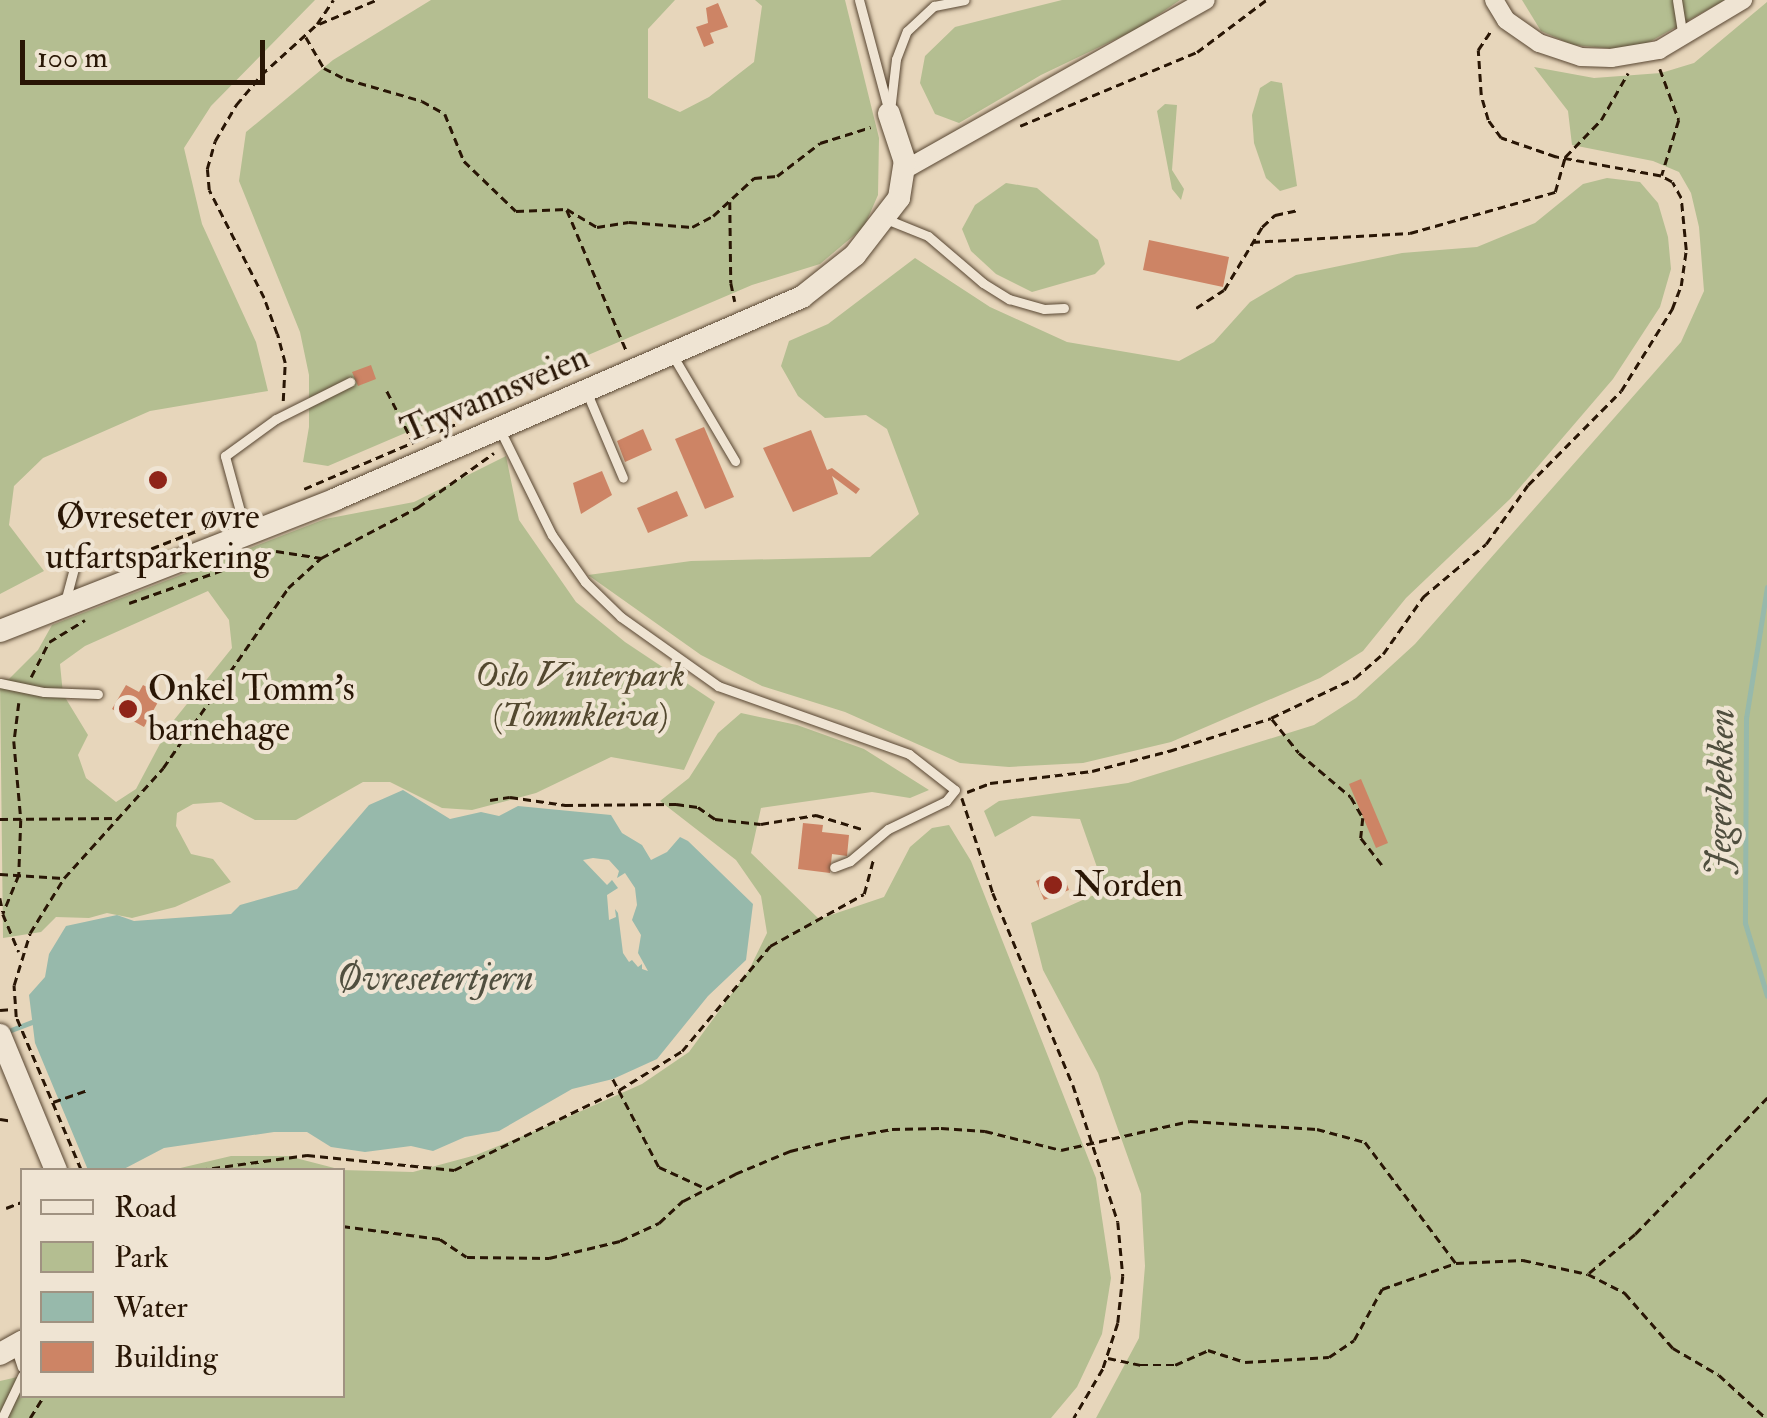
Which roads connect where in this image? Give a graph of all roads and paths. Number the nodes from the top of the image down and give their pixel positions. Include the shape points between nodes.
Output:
1 (332, 0) edge
2 (374, 0) edge
3 (859, 0) edge
4 (964, 0) edge
5 (1206, 0) edge
6 (1266, 0) edge
7 (1494, 0) edge
8 (1676, 0) edge
9 (1742, 0) edge
10 (1506, 20) junction
11 (317, 24) junction
12 (306, 36) junction
13 (1683, 36) junction
14 (1652, 52) junction
15 (1630, 57) junction
16 (890, 116) junction
17 (1012, 130) dead end
18 (1566, 157) junction
19 (906, 169) junction
20 (1662, 176) junction
21 (730, 199) junction
22 (567, 209) junction
23 (1299, 210) dead end
24 (886, 219) junction
25 (1252, 242) junction
26 (750, 298) dead end
27 (736, 304) junction
28 (726, 308) dead end
29 (1064, 308) dead end
30 (1196, 308) dead end
31 (640, 346) dead end
32 (672, 356) junction
33 (350, 382) dead end
34 (388, 391) dead end
35 (586, 392) junction
36 (280, 418) junction
37 (470, 418) dead end
38 (504, 437) junction
39 (413, 442) junction
40 (735, 460) dead end
41 (623, 478) dead end
42 (299, 491) dead end
43 (205, 528) dead end
44 (247, 536) junction
45 (77, 557) dead end
46 (321, 558) junction
47 (121, 561) dead end
48 (64, 607) junction
49 (114, 607) dead end
50 (98, 614) dead end
51 (0, 631) edge
52 (0, 683) edge
53 (24, 689) junction
54 (98, 694) dead end
55 (1271, 718) junction
56 (958, 792) junction
57 (490, 800) dead end
58 (119, 818) junction
59 (0, 819) edge
60 (20, 820) junction
61 (880, 835) junction
62 (1382, 865) dead end
63 (834, 867) dead end
64 (0, 874) edge
65 (19, 875) junction
66 (64, 878) junction
67 (0, 898) edge
68 (2, 912) edge
69 (20, 953) junction
70 (14, 1009) junction
71 (0, 1010) edge
72 (13, 1030) edge
73 (612, 1079) dead end
74 (88, 1090) dead end
75 (619, 1090) junction
76 (1767, 1098) edge
77 (52, 1102) junction
78 (1094, 1144) junction
79 (55, 1168) edge
80 (80, 1168) edge
81 (215, 1168) edge
82 (707, 1189) junction
83 (20, 1203) edge
84 (6, 1208) dead end
85 (345, 1226) edge
86 (1456, 1263) junction
87 (1588, 1274) junction
88 (1108, 1358) junction
89 (20, 1380) edge
90 (2, 1418) edge
91 (1074, 1418) edge
92 (1766, 1418) edge

1 - 11 path
2 - 11 path
3 - 16 lane
4 - 16 lane via 934,6 908,31 896,59
5 - 19 street
6 - 17 path via 1197,52
7 - 10 street
8 - 13 lane
9 - 13 street
10 - 15 street via 1551,49
10 - 18 path via 1478,50 1488,120 1506,142
11 - 12 path
12 - 22 path via 324,68 446,114 464,161 516,211
12 - 36 path via 236,104 208,169 214,201 264,298 282,351
13 - 14 street
14 - 15 street
14 - 20 path via 1679,120
15 - 18 path via 1620,93
16 - 19 street
16 - 21 path via 820,143 784,173 754,178
18 - 20 path
18 - 25 path via 1556,192 1410,233
19 - 24 street, Tryvannsveien
20 - 55 path via 1681,198 1681,286 1620,391 1528,485 1486,544 1423,597 1372,666
21 - 22 path via 692,228 629,222 597,227
21 - 27 path
22 - 31 path via 617,334 627,351
23 - 25 path via 1275,216
24 - 29 lane via 928,236 1009,298
24 - 32 street, Tryvannsveien via 817,288
25 - 30 path via 1224,290
26 - 27 path
27 - 28 path
32 - 35 street, Tryvannsveien
32 - 40 lane
33 - 36 lane
34 - 39 path
35 - 38 street, Tryvannsveien
35 - 41 lane
36 - 44 lane via 225,456
37 - 39 path
38 - 44 street, Tryvannsveien
38 - 46 path via 418,507
38 - 56 lane via 543,520 577,571 668,654 729,692 910,754
39 - 42 path
43 - 47 path
44 - 48 street, Tryvannsveien
45 - 48 lane
46 - 49 path via 276,551
46 - 58 path via 288,588 163,768
48 - 51 street, Tryvannsveien
50 - 53 path via 49,642
52 - 53 lane
53 - 54 lane
53 - 60 path via 14,741
55 - 56 path via 1120,764
55 - 62 path via 1351,798 1362,818 1361,838
56 - 61 lane
56 - 78 path
57 - 61 path via 676,804 698,806 715,819 761,824 816,816
58 - 60 path
58 - 66 path
59 - 60 path
60 - 65 path
61 - 63 lane
61 - 75 path via 864,894 770,946 682,1051
64 - 65 path
65 - 66 path
65 - 68 path
66 - 69 path
67 - 68 path
68 - 69 path
69 - 70 path
70 - 71 path
70 - 72 path
72 - 77 path
72 - 79 street via 20,1094
73 - 75 path
74 - 77 path
75 - 81 path via 454,1170 308,1156
75 - 82 path via 659,1167
76 - 87 path
77 - 80 path
78 - 82 path via 1062,1150 985,1131 892,1129 790,1151
78 - 86 path via 1190,1120 1317,1130 1365,1142
78 - 88 path via 1121,1242 1121,1305
82 - 85 path via 620,1242 548,1258 467,1257 440,1239
83 - 84 path
86 - 87 path via 1524,1260
86 - 88 path via 1382,1289 1354,1340 1329,1357 1244,1362 1208,1350 1175,1365
87 - 92 path via 1625,1294 1673,1348 1719,1375
88 - 91 path
89 - 90 lane

